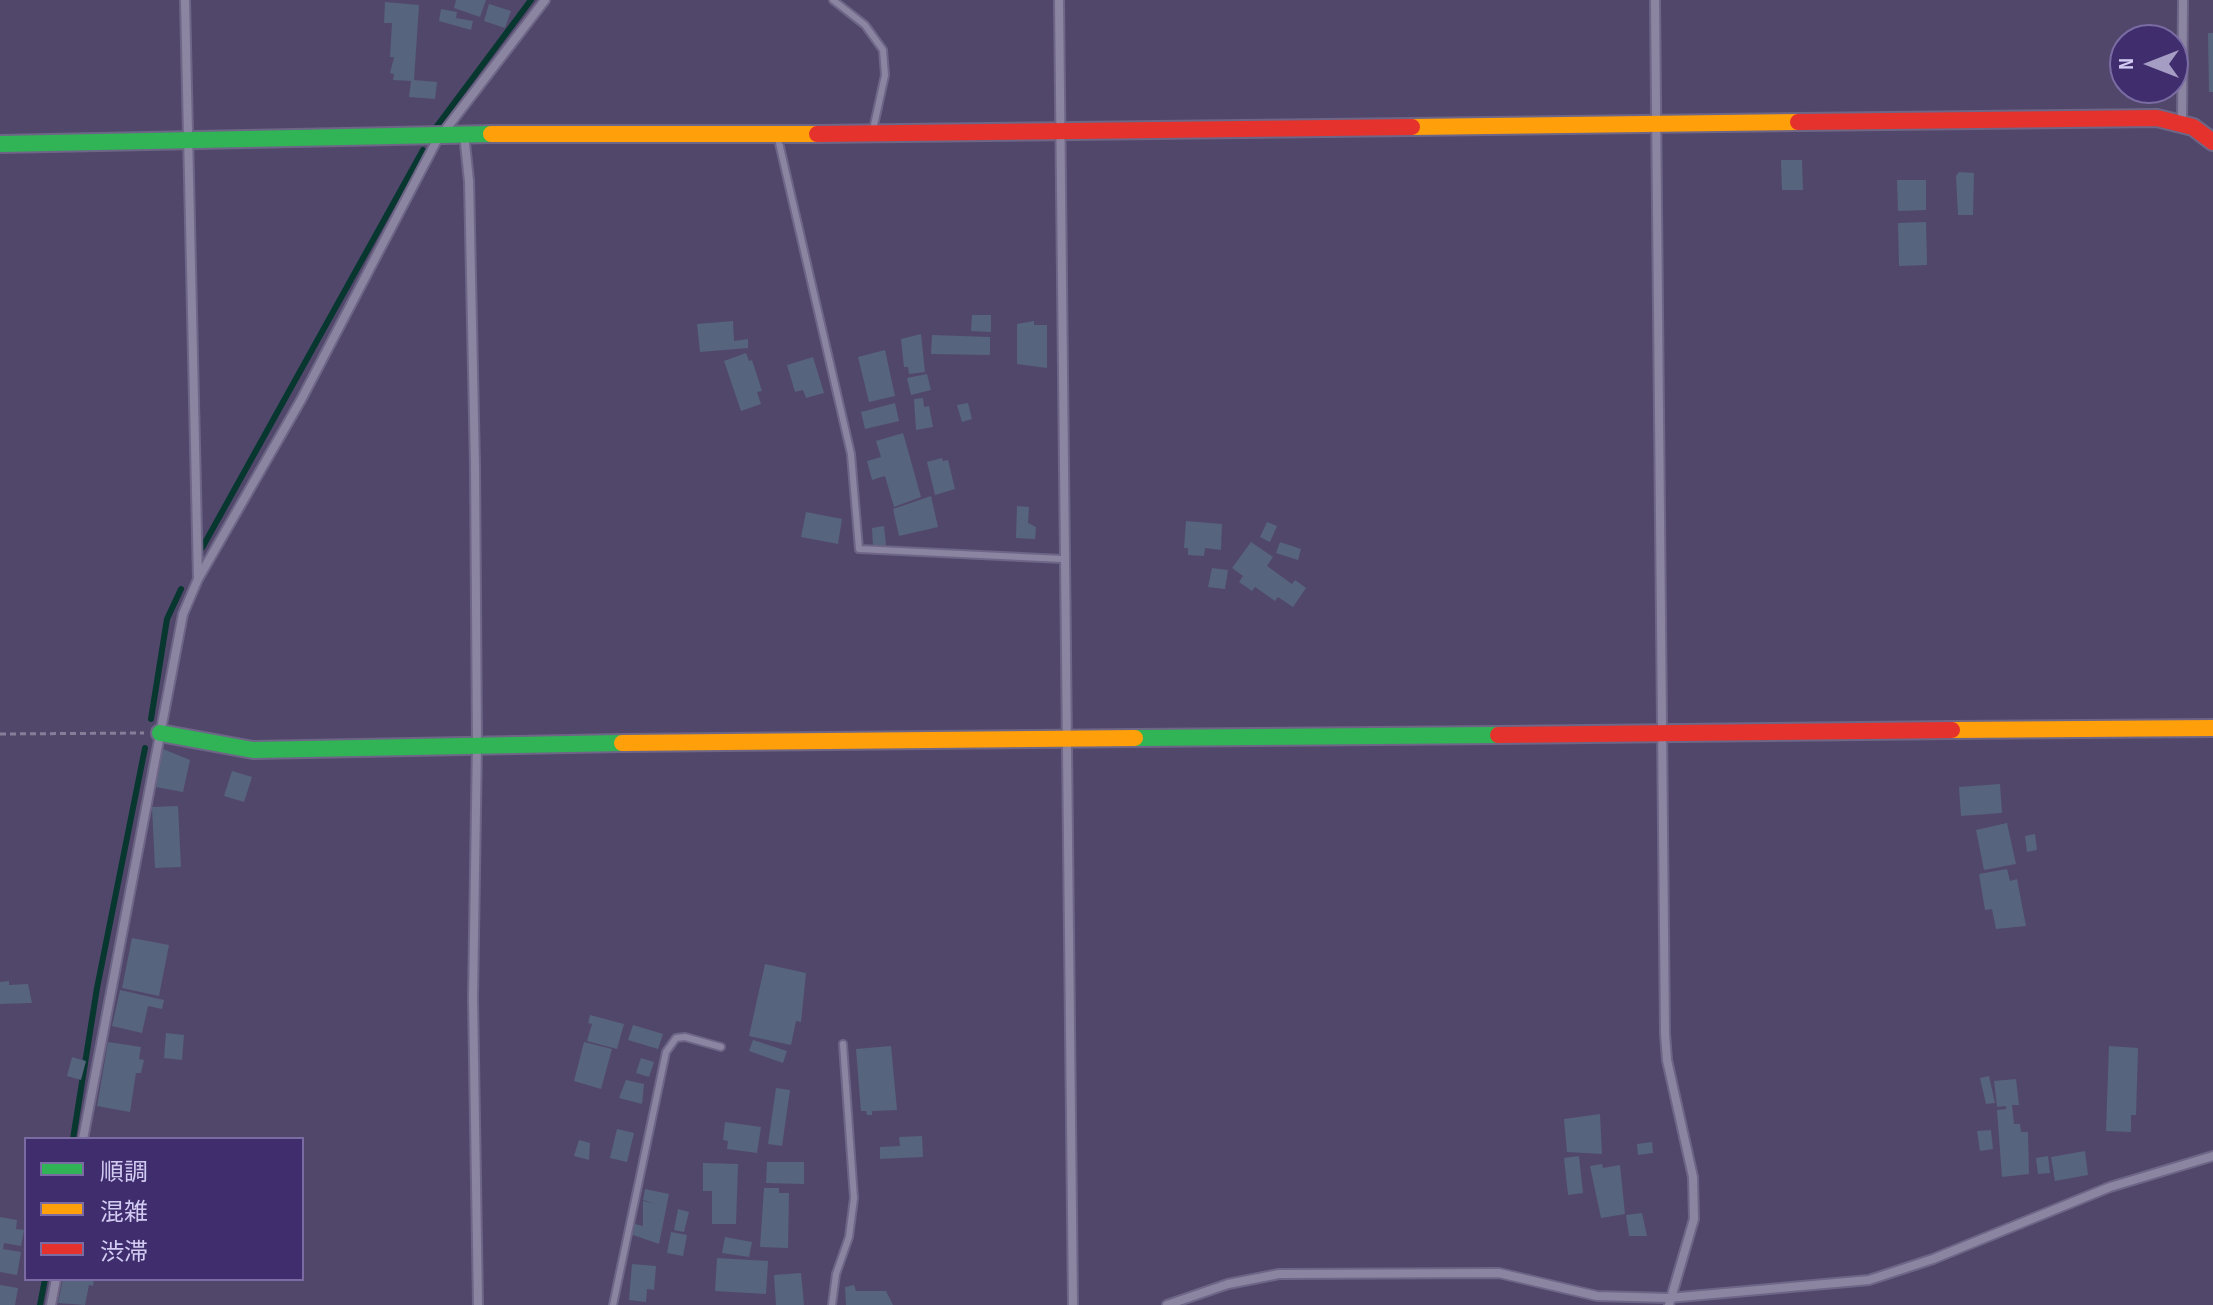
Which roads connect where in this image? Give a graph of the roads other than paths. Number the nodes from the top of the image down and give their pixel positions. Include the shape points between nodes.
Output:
1 (185, 0) edge
2 (545, 0) edge
3 (833, 0) edge
4 (1059, 0) edge
5 (1655, 0) edge
6 (2183, 0) edge
7 (1657, 123) junction
8 (2182, 123) junction
9 (1059, 131) junction
10 (872, 133) junction
11 (443, 134) junction
12 (464, 134) junction
13 (777, 134) junction
14 (188, 142) junction
15 (2213, 142) edge
16 (0, 144) edge
17 (1062, 559) junction
18 (198, 579) junction
19 (2213, 728) edge
20 (1664, 731) junction
21 (160, 733) junction
22 (1067, 738) junction
23 (477, 744) junction
24 (843, 1044) dead end
25 (721, 1047) dead end
26 (83, 1137) edge
27 (2213, 1156) edge
28 (56, 1281) edge
29 (1669, 1302) edge
30 (51, 1305) edge
31 (478, 1305) edge
32 (613, 1305) edge
33 (832, 1305) edge
34 (1073, 1305) edge
35 (1167, 1305) edge

1 - 14 street
2 - 11 street
3 - 10 lane via 865,25 883,50 885,75
4 - 9 street
5 - 7 street
6 - 8 street
7 - 8 street via 2141,118
7 - 9 street
7 - 20 street
8 - 15 street
9 - 10 street
9 - 17 street
10 - 13 street
11 - 12 street
11 - 14 street
11 - 18 street
12 - 13 street
12 - 23 street via 470,213
13 - 17 lane via 851,454 859,549
14 - 16 street
14 - 18 street
17 - 22 street
18 - 21 street via 179,627
19 - 20 street
20 - 22 street
20 - 29 street via 1667,1060 1693,1177 1694,1219
21 - 23 street via 253,750
21 - 26 street
22 - 23 street
22 - 34 street
23 - 31 street via 473,998
24 - 33 lane via 854,1198
25 - 32 lane via 679,1037 666,1052
27 - 29 street via 2110,1187 1869,1280
28 - 30 street
29 - 35 street via 1597,1296 1499,1273 1279,1274 1236,1281

